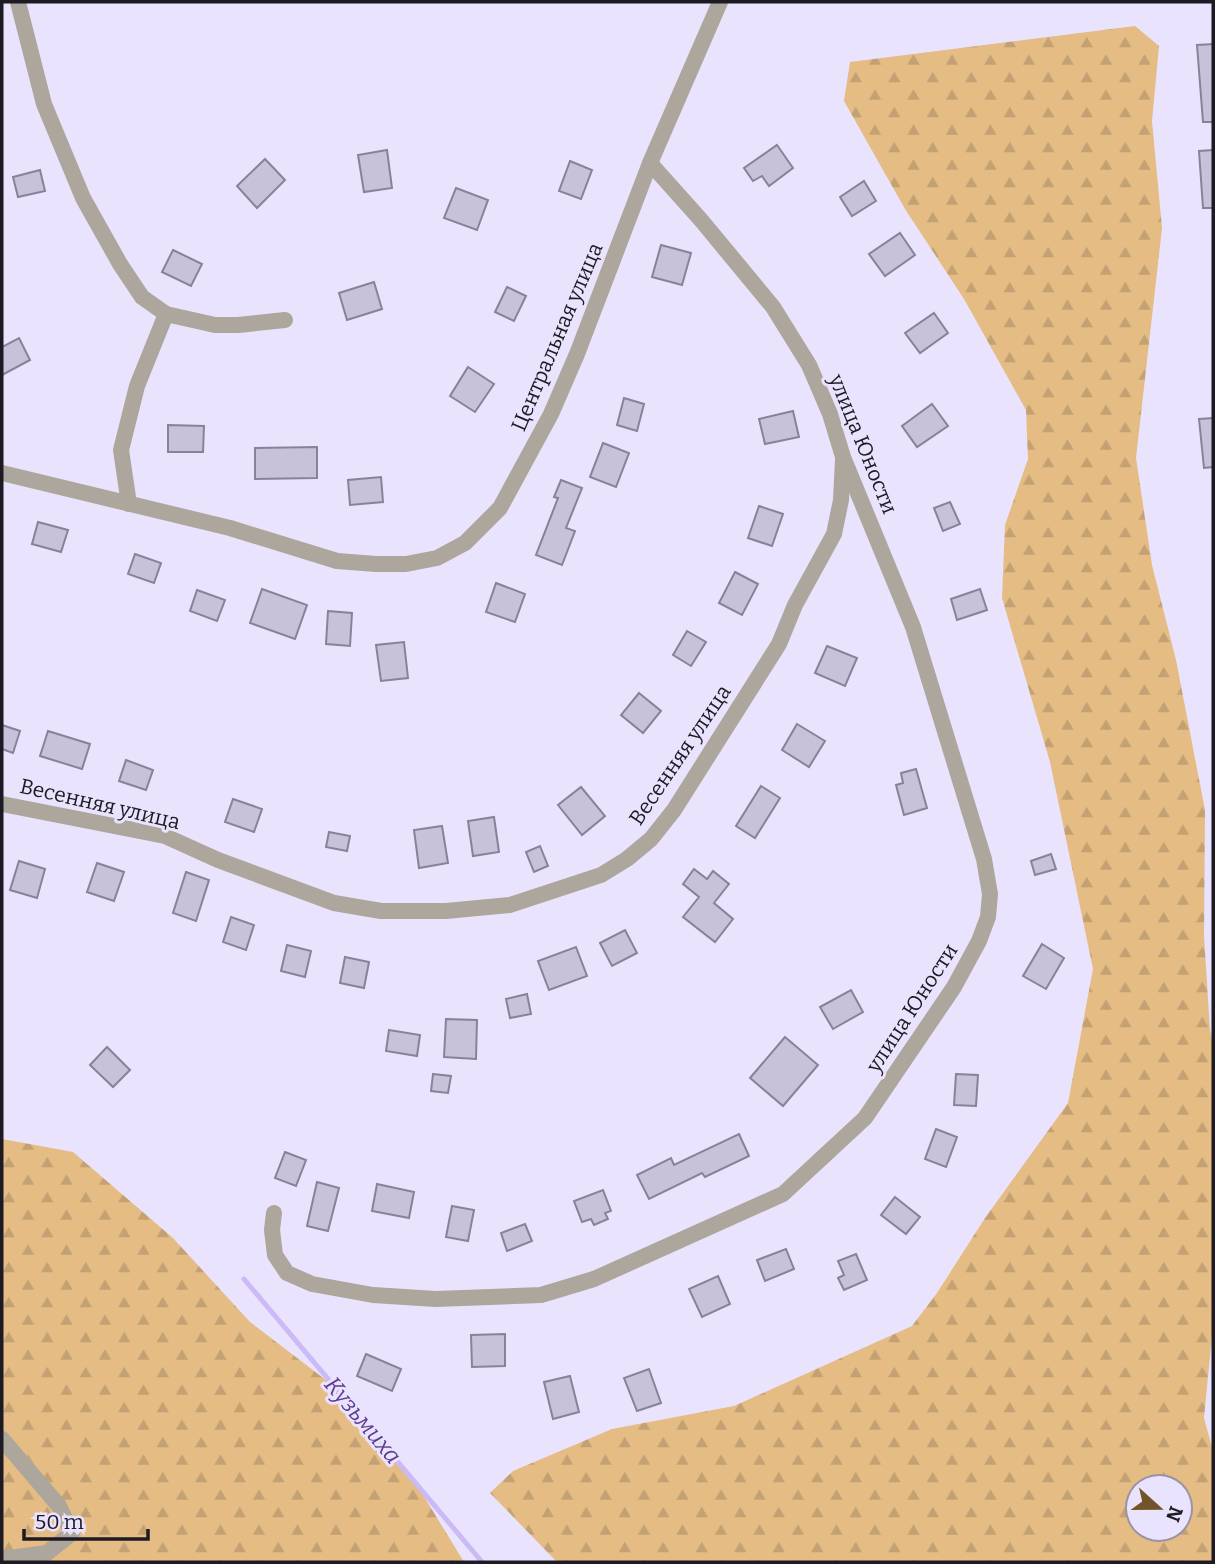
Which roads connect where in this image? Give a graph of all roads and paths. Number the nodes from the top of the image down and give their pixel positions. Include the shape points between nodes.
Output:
1 (18, 2) edge
2 (720, 2) edge
3 (650, 163) junction
4 (166, 314) junction
5 (285, 320) dead end
6 (843, 457) junction
7 (2, 473) edge
8 (129, 504) junction
9 (2, 804) edge
10 (274, 1213) dead end
11 (2, 1439) edge
12 (2, 1559) edge

1 - 4 street via 44,104 83,198 142,297
2 - 3 street, Центральная улица
3 - 6 street, улица Юности via 773,307 809,365
3 - 8 street, Центральная улица via 551,414 500,508 465,543 437,558 406,564 337,561
4 - 5 street via 215,325
4 - 8 street via 137,386 121,450
6 - 9 street, Весенняя улица via 834,534 779,645 674,810 651,839 601,875 510,905 381,911 334,903 165,836
6 - 10 street, улица Юности via 912,627 984,859 990,894 979,941 954,987 864,1118 783,1194 594,1279 541,1295 373,1295 312,1284 287,1273 275,1255
7 - 8 street, Центральная улица
11 - 12 street via 59,1506 72,1533 47,1553

